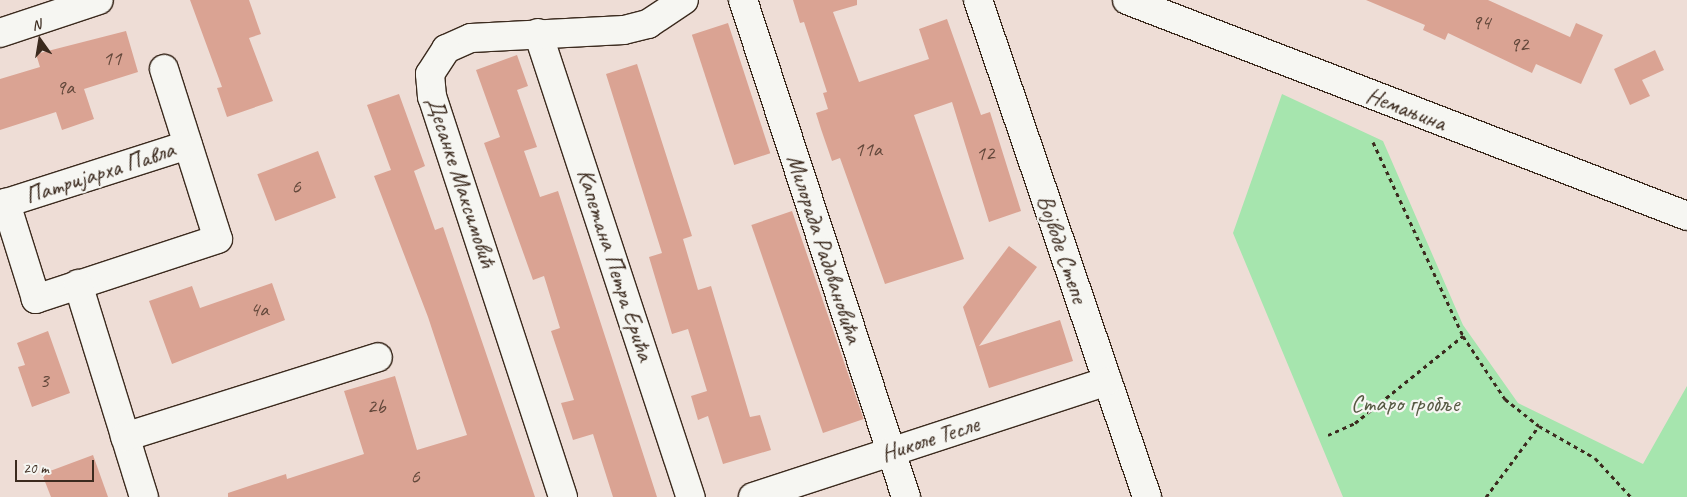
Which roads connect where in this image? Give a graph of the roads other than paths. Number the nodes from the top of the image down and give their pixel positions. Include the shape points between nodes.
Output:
1 (99, 0) edge
2 (684, 0) edge
3 (743, 0) edge
4 (978, 0) edge
5 (1127, 0) edge
6 (0, 33) edge
7 (538, 33) junction
8 (164, 69) dead end
9 (188, 145) junction
10 (1687, 216) edge
11 (78, 284) junction
12 (378, 357) dead end
13 (1107, 382) junction
14 (126, 436) junction
15 (891, 452) junction
16 (144, 497) edge
17 (563, 497) edge
18 (691, 497) edge
19 (753, 497) edge
20 (906, 497) edge
21 (1147, 497) edge

1 - 6 street
2 - 7 street, Десанке Максимовић via 648,24 624,30
3 - 15 street, Милорада Радовановића
4 - 13 street, Војводе Степе
5 - 10 street, Немањина
7 - 17 street, Десанке Максимовић via 495,34 456,44 434,66 430,81 432,98
7 - 18 street, Капетана Петра Ерића
8 - 9 street, Патријарха Павла
9 - 11 street, Патријарха Павла via 218,239
9 - 11 street, Патријарха Павла via 6,203 36,299
11 - 14 street
12 - 14 street
13 - 15 street, Николе Тесле
13 - 21 street, Војводе Степе
14 - 16 street
15 - 19 street, Николе Тесле
15 - 20 street, Милорада Радовановића

